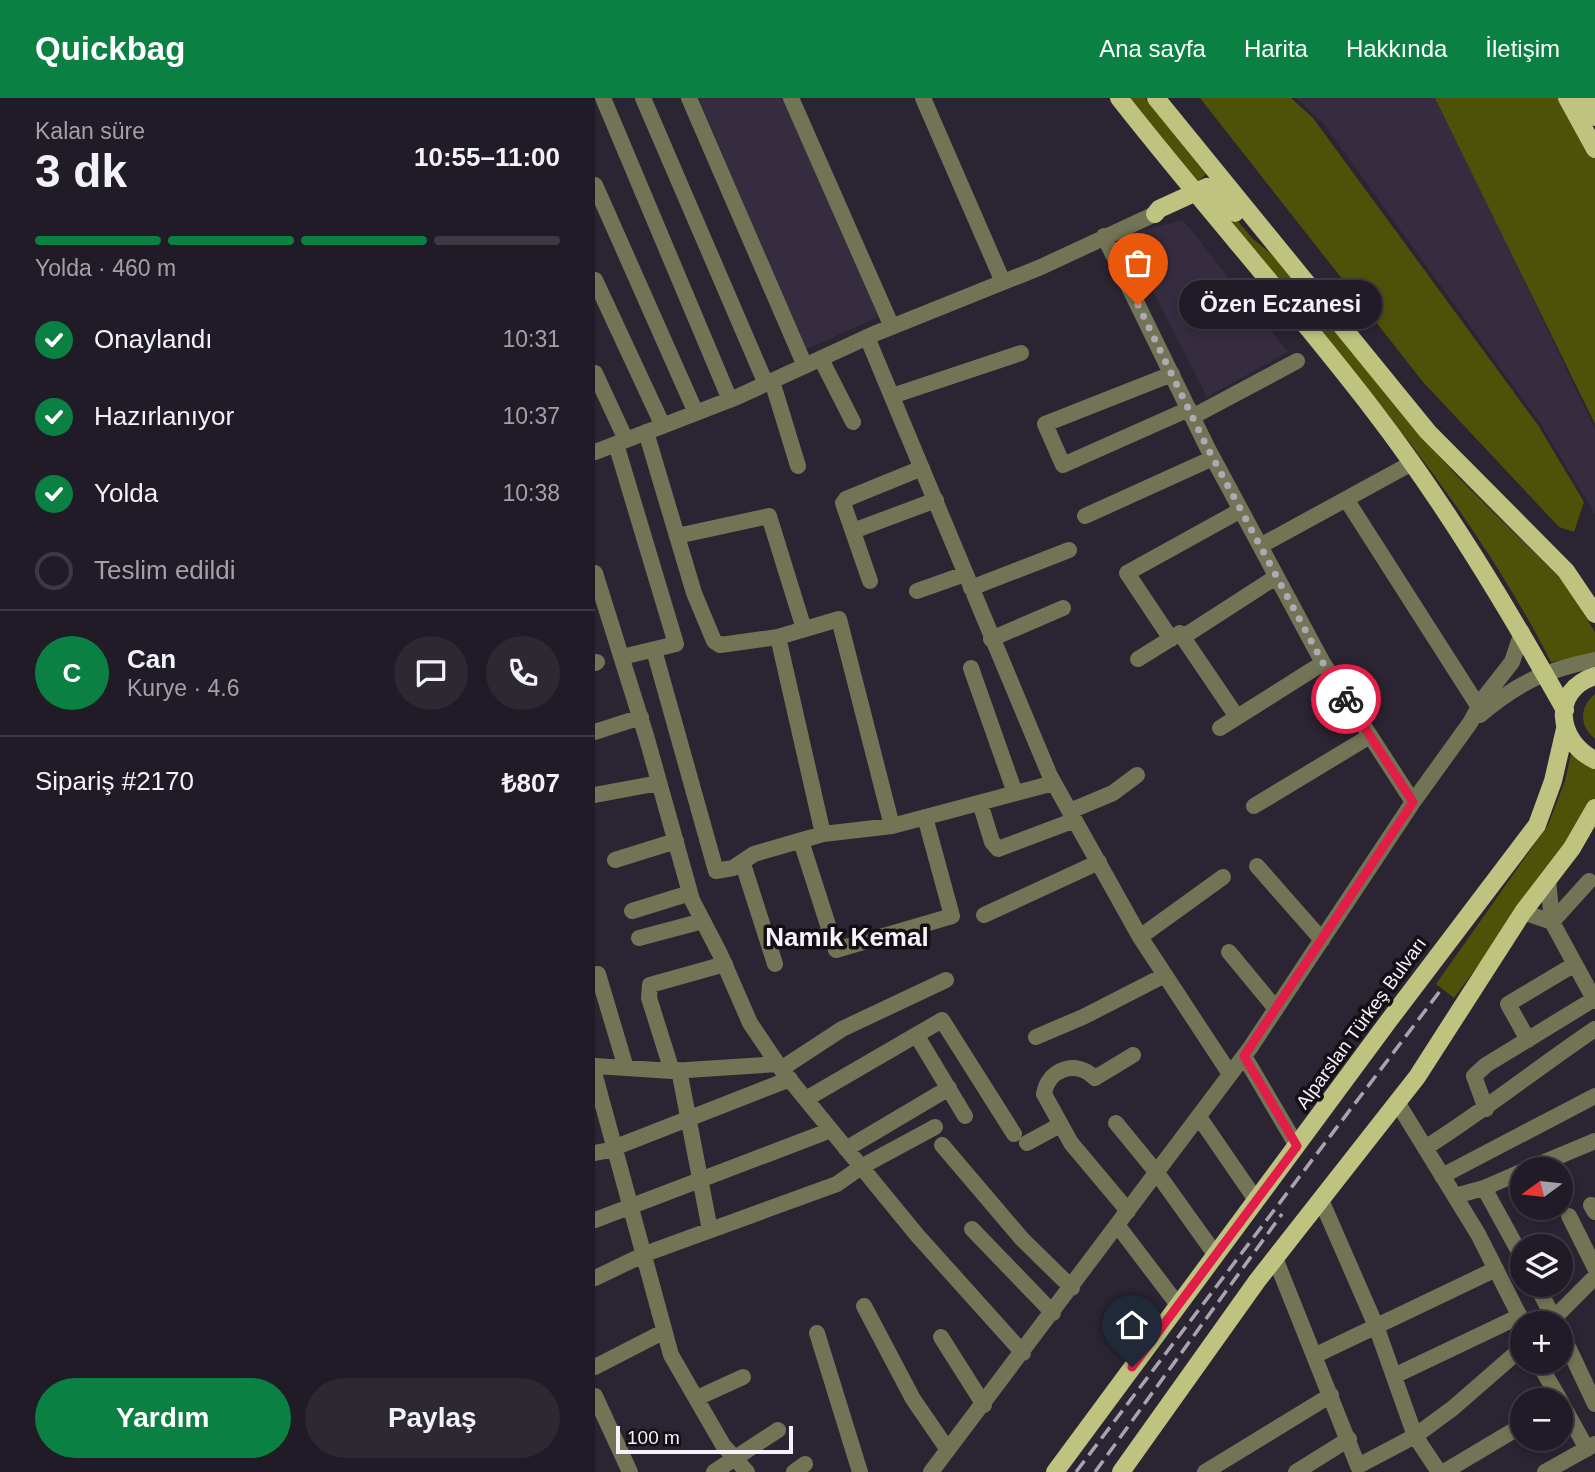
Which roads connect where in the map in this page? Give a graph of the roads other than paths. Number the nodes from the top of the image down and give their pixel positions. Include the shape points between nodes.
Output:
1 (603, 98) edge
2 (643, 98) edge
3 (689, 98) edge
4 (791, 98) edge
5 (923, 98) edge
6 (1119, 98) edge
7 (1156, 98) edge
8 (1567, 98) edge
9 (1585, 98) edge
10 (1595, 117) edge
11 (1189, 139) junction
12 (1595, 149) edge
13 (1178, 171) junction
14 (595, 185) edge
15 (1201, 193) junction
16 (1176, 204) junction
17 (1212, 213) junction
18 (1155, 214) joint
19 (1104, 236) junction
20 (1280, 250) junction
21 (595, 280) edge
22 (1003, 282) junction
23 (892, 327) junction
24 (867, 337) junction
25 (1021, 352) dead end
26 (821, 359) junction
27 (1297, 361) dead end
28 (805, 366) junction
29 (595, 373) edge
30 (1171, 374) junction
31 (769, 383) junction
32 (892, 396) junction
33 (730, 400) junction
34 (696, 413) junction
35 (1190, 413) junction
36 (853, 422) dead end
37 (663, 426) junction
38 (646, 432) junction
39 (621, 442) junction
40 (595, 452) edge
41 (1213, 458) junction
42 (798, 466) dead end
43 (922, 468) junction
44 (1415, 468) junction
45 (1346, 499) junction
46 (936, 500) junction
47 (1241, 510) junction
48 (1085, 516) dead end
49 (853, 531) junction
50 (677, 536) junction
51 (1260, 545) junction
52 (1069, 550) dead end
53 (595, 573) edge
54 (1570, 576) junction
55 (1276, 577) junction
56 (870, 581) dead end
57 (968, 581) junction
58 (917, 591) dead end
59 (1595, 593) edge
60 (1063, 608) dead end
61 (1595, 614) edge
62 (804, 629) junction
63 (1522, 632) junction
64 (778, 637) junction
65 (1177, 638) junction
66 (991, 639) junction
67 (654, 650) junction
68 (622, 657) junction
69 (1138, 659) dead end
70 (1595, 660) edge
71 (1323, 663) junction
72 (971, 668) dead end
73 (1545, 673) junction
74 (1595, 676) edge
75 (1565, 710) junction
76 (1477, 714) junction
77 (641, 717) junction
78 (1237, 717) junction
79 (1220, 728) dead end
80 (1565, 729) junction
81 (595, 732) edge
82 (1370, 736) junction
83 (1595, 760) edge
84 (1137, 775) dead end
85 (659, 783) junction
86 (1054, 783) junction
87 (1015, 793) junction
88 (595, 795) edge
89 (1413, 802) junction
90 (979, 803) junction
91 (1254, 806) dead end
92 (1595, 808) edge
93 (1072, 816) junction
94 (925, 817) junction
95 (892, 826) junction
96 (1595, 833) edge
97 (823, 834) junction
98 (676, 841) junction
99 (801, 841) junction
100 (1565, 859) junction
101 (615, 860) dead end
102 (1099, 862) junction
103 (743, 864) junction
104 (1257, 866) dead end
105 (1223, 877) dead end
106 (1548, 878) junction
107 (1589, 881) dead end
108 (690, 893) junction
109 (632, 911) dead end
110 (1523, 912) junction
111 (984, 915) dead end
112 (703, 921) junction
113 (1552, 922) junction
114 (1140, 936) junction
115 (639, 937) dead end
116 (1322, 940) junction
117 (1229, 951) dead end
118 (725, 964) junction
119 (775, 964) dead end
120 (1575, 964) junction
121 (597, 974) dead end
122 (1165, 975) junction
123 (946, 980) dead end
124 (1595, 1000) edge
125 (1276, 1009) junction
126 (1595, 1030) edge
127 (918, 1036) junction
128 (1036, 1037) dead end
129 (1528, 1040) junction
130 (1133, 1055) dead end
131 (1244, 1056) junction
132 (595, 1066) edge
133 (626, 1068) junction
134 (676, 1071) junction
135 (783, 1071) junction
136 (1230, 1074) junction
137 (595, 1076) edge
138 (949, 1087) junction
139 (1595, 1096) edge
140 (806, 1099) junction
141 (1397, 1102) junction
142 (599, 1103) edge
143 (1486, 1109) junction
144 (965, 1116) dead end
145 (1199, 1117) junction
146 (688, 1119) junction
147 (1116, 1123) dead end
148 (1060, 1125) junction
149 (936, 1127) dead end
150 (831, 1130) junction
151 (1595, 1141) edge
152 (942, 1145) dead end
153 (1297, 1146) junction
154 (616, 1148) junction
155 (1425, 1148) junction
156 (846, 1149) junction
157 (595, 1153) edge
158 (1557, 1157) edge
159 (861, 1167) junction
160 (1157, 1172) junction
161 (1443, 1177) junction
162 (1510, 1177) edge
163 (701, 1178) junction
164 (1485, 1188) junction
165 (1454, 1196) junction
166 (1256, 1200) junction
167 (1321, 1200) junction
168 (629, 1206) junction
169 (1129, 1211) junction
170 (595, 1220) edge
171 (1571, 1220) edge
172 (1118, 1226) junction
173 (972, 1229) dead end
174 (710, 1230) junction
175 (1510, 1235) edge
176 (1215, 1254) junction
177 (642, 1255) junction
178 (1275, 1258) junction
179 (1595, 1268) edge
180 (1496, 1269) junction
181 (1595, 1277) edge
182 (595, 1278) edge
183 (1072, 1287) junction
184 (1178, 1305) junction
185 (864, 1306) dead end
186 (1517, 1311) edge
187 (1566, 1311) edge
188 (1053, 1313) junction
189 (1510, 1325) edge
190 (1376, 1326) junction
191 (663, 1332) junction
192 (817, 1333) dead end
193 (941, 1337) dead end
194 (1023, 1353) junction
195 (1315, 1355) junction
196 (1510, 1358) edge
197 (1573, 1360) edge
198 (595, 1367) edge
199 (1394, 1376) junction
200 (743, 1377) dead end
201 (1331, 1395) junction
202 (595, 1396) edge
203 (697, 1398) junction
204 (1595, 1404) edge
205 (983, 1405) junction
206 (1573, 1420) edge
207 (778, 1430) dead end
208 (1510, 1432) edge
209 (1415, 1436) junction
210 (1349, 1439) junction
211 (1591, 1447) edge
212 (948, 1450) junction
213 (741, 1466) edge
214 (1359, 1469) edge
215 (630, 1472) edge
216 (714, 1472) edge
217 (860, 1472) edge
218 (931, 1472) edge
219 (1055, 1472) edge
220 (1121, 1472) edge
221 (1205, 1472) edge
222 (1296, 1472) edge
223 (1441, 1472) edge
224 (1546, 1472) edge

1 - 33 street
2 - 31 street
3 - 28 street
4 - 23 street
5 - 22 street
6 - 13 main road
7 - 11 main road
8 - 12 main road
9 - 10 main road
11 - 15 main road via 1188,147 1211,181
11 - 20 main road
13 - 15 main road
13 - 16 main road via 1181,188
14 - 34 street
15 - 16 main road
15 - 17 main road
15 - 20 main road via 1221,197 1258,241
16 - 17 main road
16 - 18 main road
17 - 44 main road
18 - 19 street
19 - 22 street
19 - 30 street
20 - 54 main road via 1446,452
21 - 37 street
22 - 23 street
23 - 24 street
24 - 26 street
24 - 32 street
25 - 32 street
26 - 28 street
26 - 36 street
27 - 35 street
28 - 31 street
29 - 39 street
30 - 35 street
30 - 35 street via 1045,424 1063,465
31 - 33 street
31 - 42 street
32 - 43 street
33 - 34 street
34 - 37 street
35 - 41 street
37 - 38 street
38 - 39 street
38 - 50 street
39 - 40 street
39 - 67 street via 676,644
41 - 47 street
41 - 48 street
43 - 46 street
43 - 49 street via 846,499 843,503
44 - 45 street
44 - 63 main road
45 - 51 street
45 - 76 street
46 - 49 street
46 - 57 street
47 - 51 street
47 - 65 street via 1127,573
49 - 56 street
50 - 62 street via 769,516
50 - 64 street via 714,641 720,645
51 - 55 street
52 - 57 street
53 - 68 street
54 - 59 main road
54 - 61 main road
55 - 65 street
55 - 71 street
57 - 58 street
57 - 66 street
60 - 66 street
62 - 64 street
62 - 95 street via 839,619
63 - 73 main road
63 - 76 street via 1512,662
64 - 97 street
65 - 69 street
65 - 78 street
66 - 86 street
67 - 68 street
67 - 103 street via 716,871
68 - 77 street
70 - 73 street
71 - 78 street
71 - 82 street
72 - 87 street
73 - 75 main road
73 - 76 street via 1503,694
74 - 75 main road via 1575,687
75 - 80 main road, Alparslan Türkeş Bulvarı
76 - 89 street
77 - 81 street
77 - 85 street
78 - 79 street
80 - 83 main road via 1576,748
80 - 153 main road, Alparslan Türkeş Bulvarı via 1546,805 1528,838
82 - 89 street
82 - 91 street
84 - 93 street
85 - 88 street
85 - 98 street
86 - 87 street
86 - 93 street
87 - 90 street
89 - 116 street
90 - 93 street via 998,849
90 - 94 street
92 - 100 main road
93 - 102 street
94 - 95 street
94 - 99 street via 952,915 836,950
95 - 97 street
96 - 100 main road
97 - 99 street
98 - 101 street
98 - 108 street
99 - 103 street via 754,854
100 - 106 main road
102 - 111 street
102 - 114 street
103 - 119 street
104 - 116 street
105 - 114 street
106 - 110 main road
106 - 113 street
107 - 113 street
108 - 109 street
108 - 112 street
110 - 113 street
110 - 141 main road
112 - 115 street
112 - 118 street
113 - 120 street
114 - 122 street
116 - 125 street
117 - 125 street
118 - 134 street via 650,985 649,998
118 - 135 street via 750,1023
120 - 124 street
120 - 129 street via 1508,1004
121 - 133 street
122 - 128 street
122 - 136 street
123 - 135 street via 842,1029
124 - 129 street
125 - 131 street
126 - 143 street via 1519,1080
127 - 138 street
127 - 140 street
127 - 148 street via 942,1020 1021,1139
129 - 143 street via 1474,1076
130 - 148 street via 1095,1077 1073,1066 1048,1080 1044,1098
131 - 136 street
131 - 153 street
132 - 133 street
133 - 134 street
134 - 135 street
134 - 146 street
135 - 140 street
135 - 146 street
136 - 145 street
137 - 142 street
138 - 144 street
138 - 156 street
139 - 161 street
140 - 150 street
141 - 155 street
141 - 167 main road
142 - 154 street
143 - 155 street
145 - 160 street
145 - 166 street
146 - 154 street
146 - 163 street
147 - 160 street
148 - 169 street
149 - 159 street
150 - 156 street
150 - 163 street
151 - 158 street
152 - 183 street via 1022,1239
153 - 166 main road, Alparslan Türkeş Bulvarı
154 - 157 street
154 - 168 street
155 - 161 street
156 - 159 street
159 - 174 street via 837,1184
159 - 194 street
160 - 169 street
160 - 176 street
161 - 165 street
162 - 164 street
163 - 168 street
163 - 174 street
164 - 165 street
164 - 175 street
165 - 180 street
166 - 176 main road, Alparslan Türkeş Bulvarı
167 - 178 main road
167 - 190 street
168 - 170 street
168 - 177 street
169 - 172 street
171 - 179 street
172 - 183 street
172 - 184 street
173 - 188 street
174 - 177 street
176 - 184 main road, Alparslan Türkeş Bulvarı
177 - 182 street
177 - 191 street
178 - 195 street
178 - 220 main road
180 - 186 street
180 - 190 street
181 - 187 street
183 - 188 street
184 - 219 main road, Alparslan Türkeş Bulvarı
185 - 212 street via 913,1399
188 - 194 street
189 - 199 street
190 - 195 street
190 - 199 street
191 - 198 street
191 - 203 street
192 - 217 street
193 - 205 street
194 - 205 street
195 - 201 street
196 - 209 street
197 - 204 street
199 - 209 street
200 - 203 street
201 - 210 street
201 - 221 street
202 - 215 street
203 - 213 street
205 - 212 street
206 - 211 street
207 - 213 street
208 - 223 street
209 - 214 street
209 - 223 street
210 - 214 street
210 - 222 street
211 - 224 street
212 - 218 street
213 - 216 street

